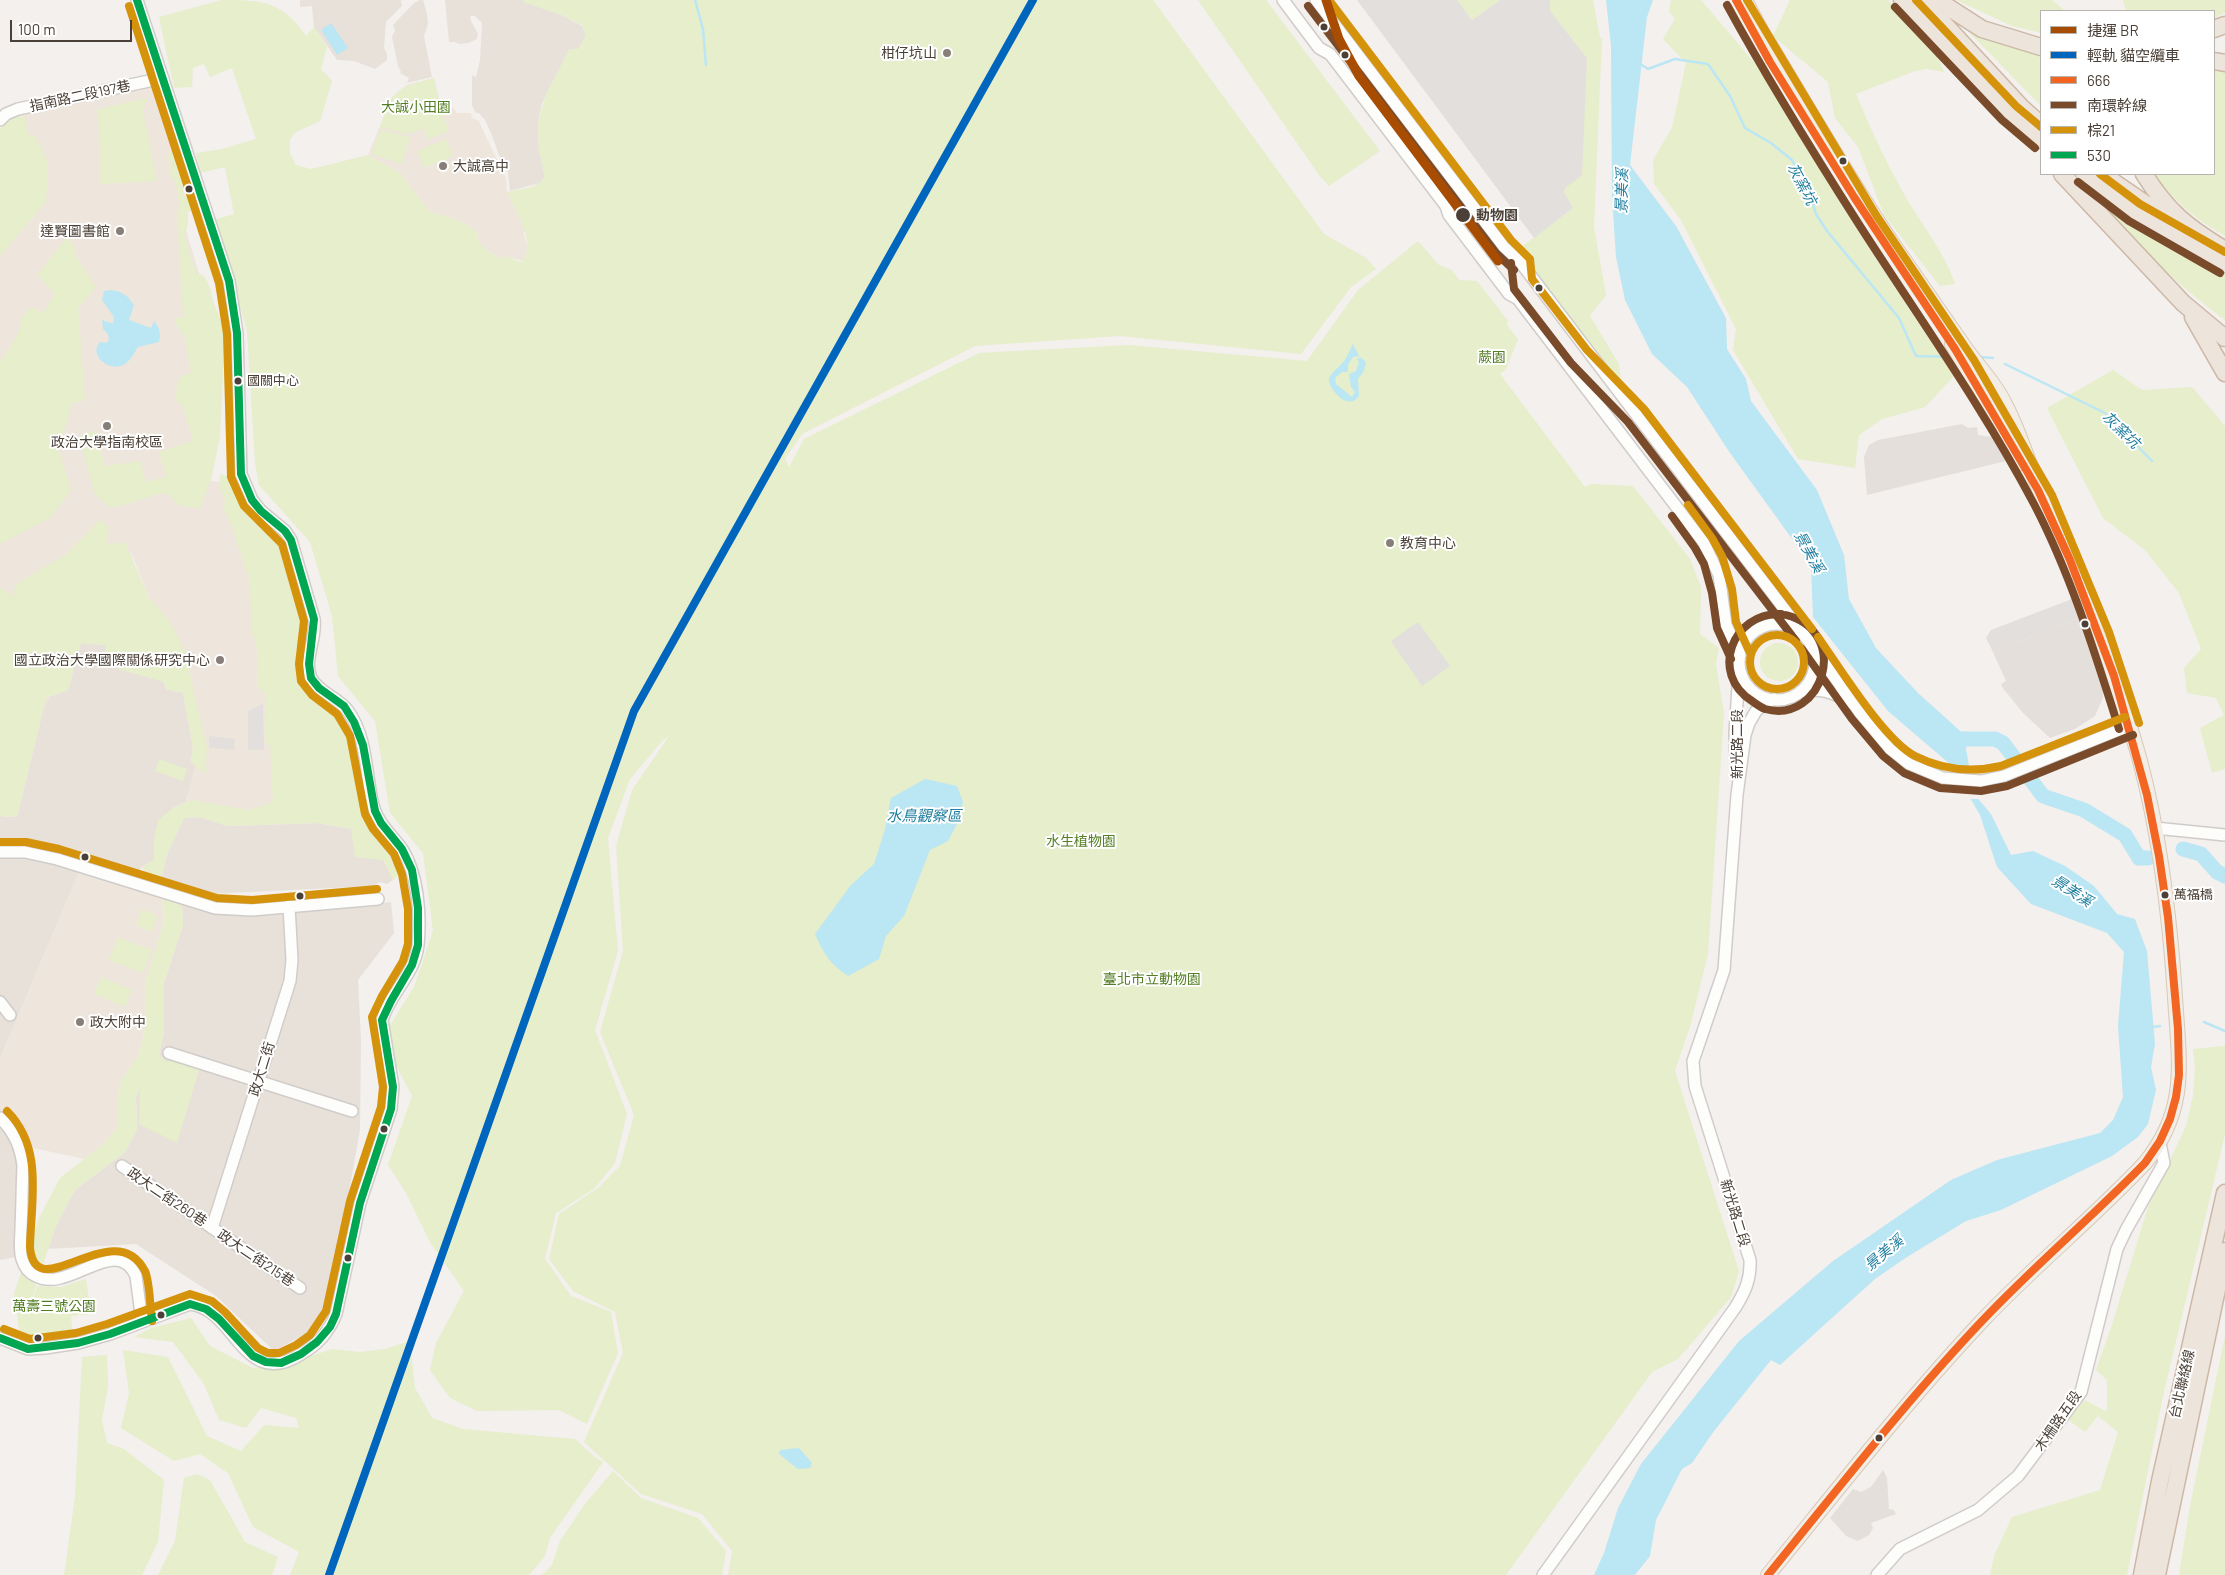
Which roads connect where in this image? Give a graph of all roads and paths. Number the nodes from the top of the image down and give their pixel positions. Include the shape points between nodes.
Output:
1 (150, 0) edge
2 (1283, 0) edge
3 (1316, 0) edge
4 (1736, 0) edge
5 (1746, 0) edge
6 (1902, 0) edge
7 (1922, 0) edge
8 (1938, 0) edge
9 (138, 2) edge
10 (2040, 47) edge
11 (163, 78) junction
12 (2009, 113) junction
13 (0, 120) edge
14 (2040, 124) edge
15 (2040, 139) edge
16 (2040, 149) edge
17 (2063, 175) edge
18 (2085, 175) edge
19 (2103, 175) edge
20 (2145, 175) edge
21 (2225, 252) edge
22 (2225, 264) edge
23 (2184, 303) junction
24 (2225, 338) edge
25 (2225, 373) edge
26 (2012, 418) junction
27 (1996, 419) junction
28 (2043, 500) junction
29 (1807, 639) junction
30 (1740, 659) junction
31 (1800, 692) junction
32 (1774, 699) junction
33 (1860, 713) junction
34 (2129, 726) junction
35 (1737, 795) junction
36 (2154, 828) junction
37 (2225, 835) edge
38 (0, 852) edge
39 (378, 898) dead end
40 (289, 906) junction
41 (0, 1002) edge
42 (10, 1015) dead end
43 (169, 1053) dead end
44 (258, 1081) junction
45 (352, 1111) dead end
46 (0, 1118) edge
47 (2160, 1143) junction
48 (122, 1166) dead end
49 (2225, 1193) edge
50 (212, 1228) junction
51 (2225, 1251) edge
52 (300, 1288) dead end
53 (142, 1322) junction
54 (0, 1338) edge
55 (2177, 1480) junction
56 (1543, 1575) edge
57 (1768, 1575) edge
58 (1877, 1575) edge
59 (2142, 1575) edge
60 (2157, 1575) edge
61 (2168, 1575) edge

1 - 9 street
2 - 30 street, 新光路二段 via 1319,48 1330,54 1509,294 1518,299 1546,334 1704,543 1719,575 1726,626
3 - 29 street
4 - 27 main road, 木柵路五段 via 1868,220 1946,335
5 - 26 main road, 木柵路五段 via 1762,32 1874,215 1993,384
6 - 12 highway
7 - 14 highway
8 - 10 highway via 1982,29
9 - 11 street
11 - 13 street, 指南路二段197巷 via 18,109
11 - 53 street via 233,299 237,333 240,462 245,486 261,511 291,540 315,624 309,658 311,678 347,709 358,728 373,806 379,821 408,861 413,878 418,932 416,958 382,1020 393,1087 391,1109 364,1185 338,1307 326,1332 298,1356 267,1363 248,1353 216,1317 196,1305 180,1306
12 - 15 highway
12 - 16 highway
17 - 23 highway
18 - 22 highway via 2134,212
19 - 21 highway via 2203,243
20 - 21 highway via 2165,204 2189,228
23 - 24 highway
23 - 25 highway
26 - 27 main road
26 - 28 main road, 木柵路五段
27 - 28 main road, 木柵路五段
28 - 34 main road, 木柵路五段 via 2100,636
29 - 30 street via 1790,626 1766,626 1746,640
29 - 31 street via 1813,651 1814,669
29 - 33 street
30 - 32 street via 1741,672 1750,688 1765,698
30 - 35 street, 新光路二段 via 1735,733
31 - 32 street
31 - 33 street via 1827,691 1843,698
32 - 35 street, 新光路二段 via 1761,707 1749,723
33 - 34 street via 1890,749 1909,764 1933,775 1956,780 1981,781 2020,771
34 - 36 main road, 木柵路五段
35 - 56 street, 新光路二段 via 1724,970 1692,1066 1695,1086 1750,1260 1749,1282 1735,1308
36 - 37 street
36 - 47 main road, 木柵路五段 via 2171,945 2179,1069 2176,1104
38 - 40 street via 25,852 57,859 215,908 252,910
39 - 40 street
40 - 44 street, 政大二街 via 292,969
41 - 42 street
43 - 44 street
44 - 45 street
44 - 50 street, 政大二街
46 - 53 street via 15,1136 21,1154 20,1249 25,1267 34,1275 50,1280 106,1260 125,1262 136,1276
47 - 57 main road, 木柵路五段 via 2133,1176 1959,1346 1891,1423
47 - 58 street, 木柵路五段 via 2164,1163 2117,1249 2081,1392 2018,1476 1978,1510 1900,1549
48 - 50 street, 政大二街260巷
49 - 59 highway, 台北聯絡線
50 - 52 street, 政大二街215巷
51 - 55 highway, 台北聯絡線
53 - 54 street via 96,1339 52,1348 28,1348
55 - 60 highway, 台北聯絡線
55 - 61 highway

